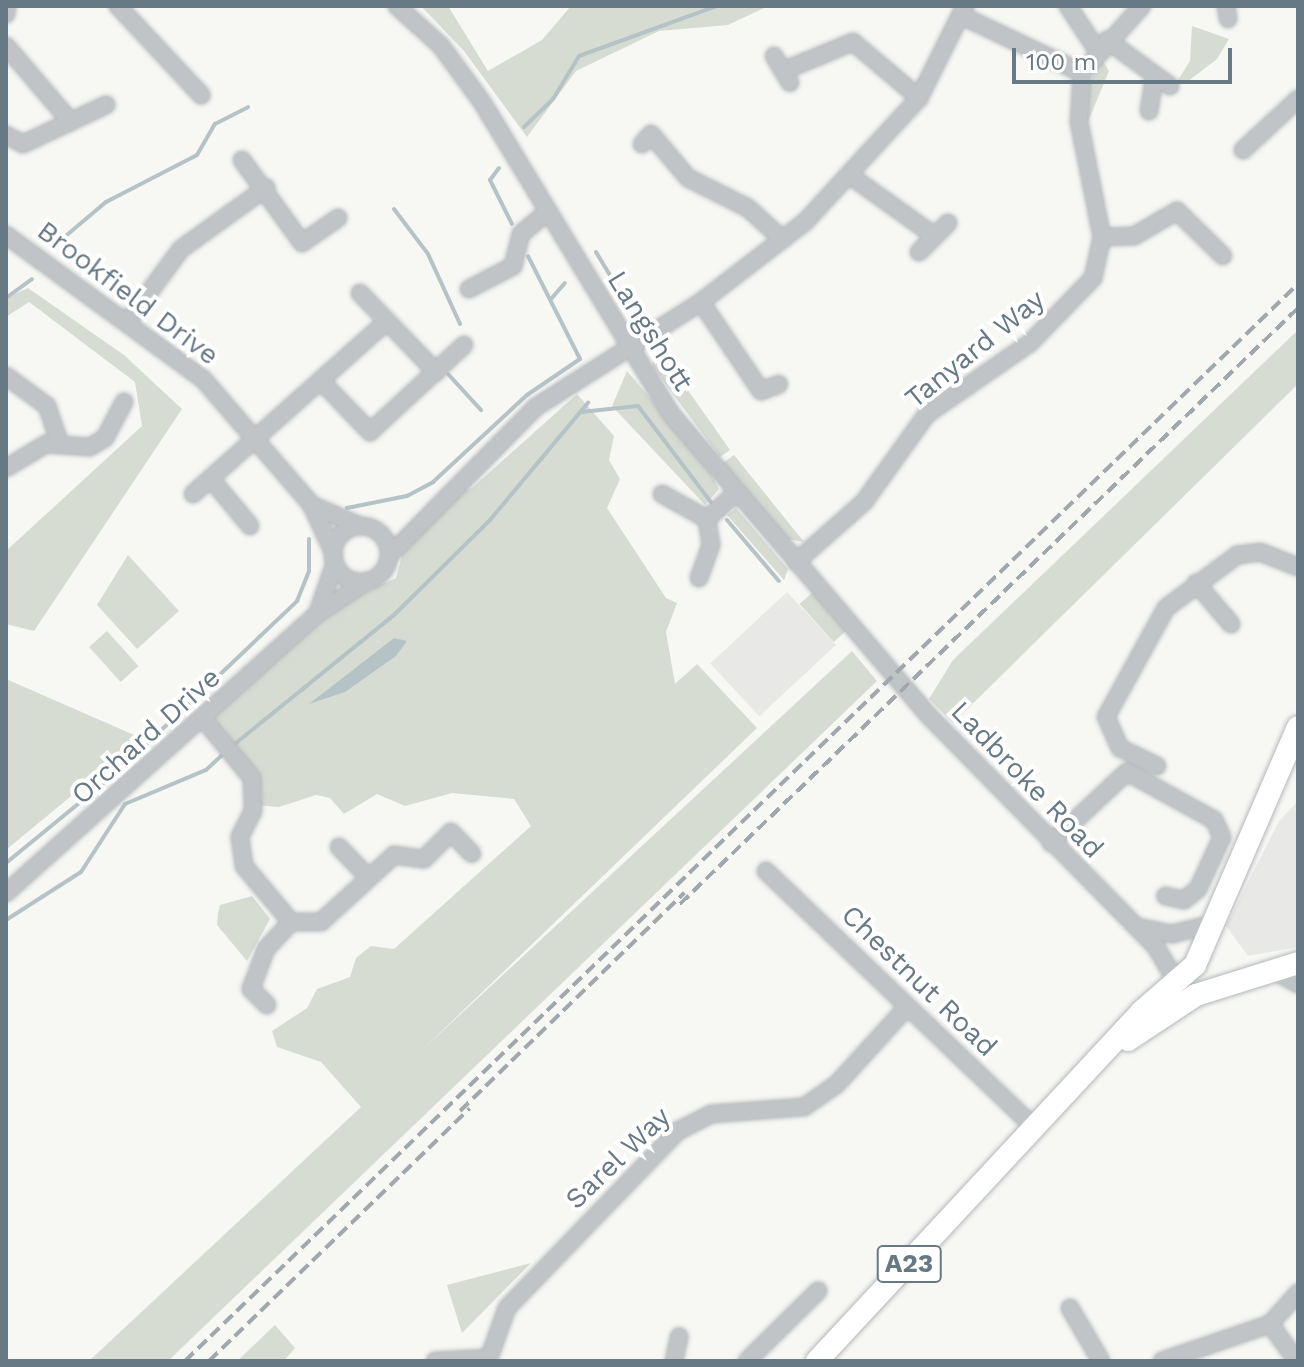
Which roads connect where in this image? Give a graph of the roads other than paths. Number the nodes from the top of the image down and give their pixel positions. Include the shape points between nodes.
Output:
1 (7, 6) edge
2 (118, 6) edge
3 (397, 6) edge
4 (1068, 6) edge
5 (1142, 6) edge
6 (963, 11) edge
7 (6, 14) edge
8 (1102, 45) junction
9 (6, 46) edge
10 (782, 70) dead end
11 (1082, 73) junction
12 (201, 95) dead end
13 (919, 98) junction
14 (1298, 99) edge
15 (106, 105) dead end
16 (1149, 111) dead end
17 (71, 122) junction
18 (6, 135) edge
19 (649, 135) dead end
20 (1243, 150) dead end
21 (242, 160) dead end
22 (852, 177) junction
23 (266, 188) junction
24 (548, 211) junction
25 (338, 218) dead end
26 (948, 223) dead end
27 (932, 234) junction
28 (6, 235) edge
29 (1102, 237) junction
30 (783, 240) junction
31 (919, 252) dead end
32 (1223, 256) dead end
33 (469, 289) dead end
34 (360, 293) dead end
35 (701, 302) junction
36 (128, 321) junction
37 (387, 321) junction
38 (464, 345) dead end
39 (627, 348) junction
40 (436, 372) junction
41 (6, 376) edge
42 (321, 381) junction
43 (779, 384) dead end
44 (124, 402) dead end
45 (256, 437) junction
46 (60, 444) junction
47 (6, 468) edge
48 (211, 479) junction
49 (737, 492) junction
50 (193, 494) dead end
51 (662, 494) dead end
52 (311, 504) junction
53 (433, 505) junction
54 (707, 519) junction
55 (250, 526) dead end
56 (364, 527) junction
57 (389, 556) junction
58 (334, 558) junction
59 (796, 562) junction
60 (1298, 567) edge
61 (699, 578) dead end
62 (367, 581) junction
63 (1196, 583) junction
64 (317, 614) junction
65 (1231, 624) dead end
66 (884, 666) joint
67 (210, 727) junction
68 (1298, 727) edge
69 (1157, 766) dead end
70 (1290, 774) edge
71 (1051, 843) junction
72 (339, 847) dead end
73 (472, 854) dead end
74 (766, 871) dead end
75 (366, 875) junction
76 (6, 893) edge
77 (1165, 896) dead end
78 (291, 922) junction
79 (1136, 927) junction
80 (1208, 935) junction
81 (1298, 963) edge
82 (1272, 970) junction
83 (1246, 977) junction
84 (1176, 983) junction
85 (1298, 984) edge
86 (1196, 995) junction
87 (267, 1005) dead end
88 (907, 1007) junction
89 (1110, 1051) junction
90 (1036, 1129) junction
91 (818, 1291) dead end
92 (1298, 1293) edge
93 (1070, 1308) dead end
94 (1270, 1324) junction
95 (679, 1337) dead end
96 (488, 1359) edge
97 (435, 1361) edge
98 (674, 1361) edge
99 (747, 1361) edge
100 (817, 1361) edge
101 (1101, 1361) edge
102 (1162, 1361) edge
103 (1297, 1361) edge

1 - 7 street
2 - 12 street via 160,43
3 - 24 street, Langshott via 474,89
4 - 8 street
5 - 8 street
6 - 11 street
6 - 13 street
8 - 11 street
8 - 16 street via 1162,84
9 - 17 street
10 - 13 street via 853,42
11 - 29 street via 1079,122
13 - 22 street
14 - 20 street
15 - 17 street
17 - 18 street via 23,144
19 - 30 street via 696,184 748,208
21 - 23 street
22 - 27 street
22 - 30 street
23 - 25 street via 302,243
23 - 36 street via 181,249
24 - 33 street via 521,234 513,266
24 - 39 street, Langshott
26 - 27 street
27 - 31 street
28 - 36 street, Brookfield Drive
29 - 32 street via 1134,236 1177,211
29 - 59 street, Tanyard Way via 1081,294 1030,343 927,414 864,502
30 - 35 street
34 - 37 street
35 - 39 street
35 - 43 street via 761,391
36 - 45 street, Brookfield Drive via 203,379
37 - 40 street
37 - 42 street
38 - 40 street
39 - 49 street, Langshott
39 - 53 street via 536,407
40 - 42 street via 370,432
41 - 46 street via 47,406
42 - 45 street
44 - 46 street via 105,438 72,450
45 - 48 street
45 - 52 street, Brookfield Drive
46 - 47 street
48 - 50 street
48 - 55 street
49 - 54 street
49 - 59 street, Langshott
51 - 54 street
52 - 56 street
52 - 58 street
53 - 56 street via 401,524
53 - 57 street
54 - 61 street via 711,545
56 - 57 street via 384,538
56 - 58 street via 343,533
57 - 62 street via 383,572
58 - 62 street via 350,579
58 - 64 street
59 - 66 street, Langshott
60 - 63 street via 1249,552
62 - 64 street, Orchard Drive
63 - 65 street
63 - 69 street via 1166,608 1106,717 1112,740
64 - 67 street, Orchard Drive
66 - 71 street, Ladbroke Road
67 - 76 street, Orchard Drive
67 - 78 street via 252,778 253,811 240,837 244,866
68 - 70 main road
70 - 80 main road, A23
71 - 77 street via 1127,772 1214,820 1222,837 1198,889 1184,900
71 - 79 street, Ladbroke Road
72 - 75 street
73 - 75 street via 457,827 424,859 394,855
74 - 88 street, Chestnut Road
75 - 78 street via 321,922
78 - 87 street via 266,949 251,989
79 - 80 street
79 - 84 street, Ladbroke Road
80 - 83 main road via 1219,965
80 - 84 main road, A23
81 - 82 main road, A23
82 - 83 main road, A23
82 - 85 street
83 - 86 main road, A23
84 - 86 street, Ladbroke Road
84 - 89 main road, A23
86 - 89 main road, A23
88 - 90 street, Chestnut Road
88 - 96 street, Sarel Way via 837,1084 804,1107 711,1114 678,1131 507,1308
89 - 90 main road, A23
90 - 100 main road, A23
91 - 99 street
92 - 94 street
93 - 101 street
94 - 102 street
94 - 103 street
95 - 98 street
96 - 97 street

